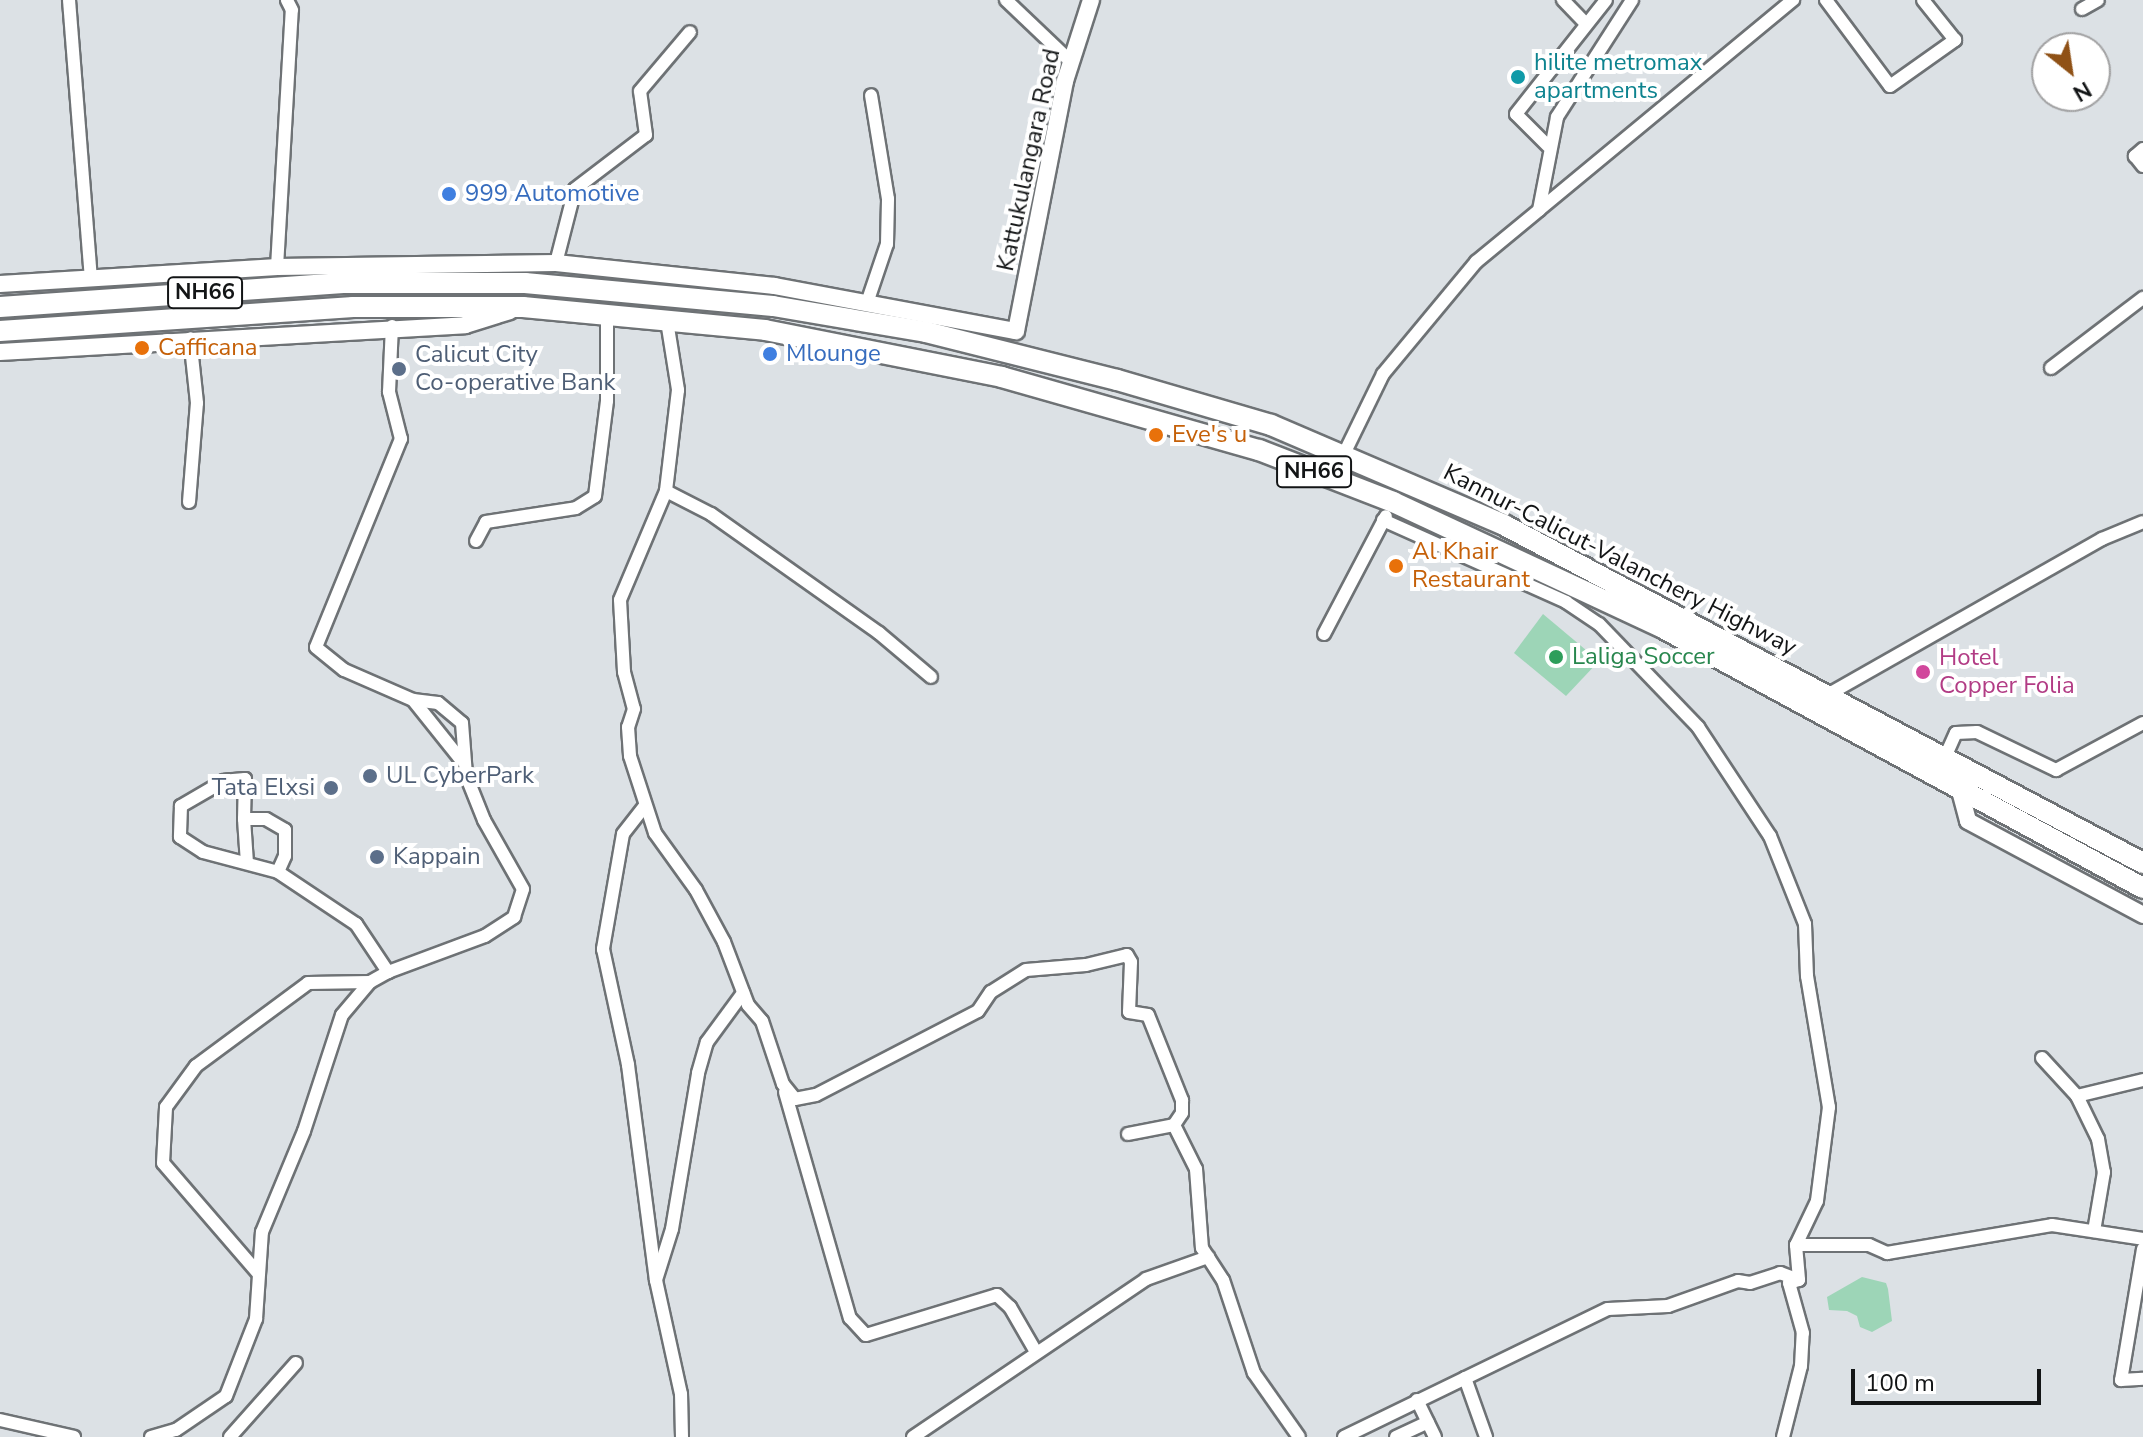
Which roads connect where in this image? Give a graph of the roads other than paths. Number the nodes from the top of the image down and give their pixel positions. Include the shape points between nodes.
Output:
1 (69, 0) edge
2 (287, 0) edge
3 (1006, 0) edge
4 (1091, 0) edge
5 (1563, 0) edge
6 (1606, 0) edge
7 (1632, 0) edge
8 (1793, 0) edge
9 (1826, 0) edge
10 (1923, 0) edge
11 (2098, 0) edge
12 (2082, 9) dead end
13 (1585, 23) junction
14 (690, 32) dead end
15 (1071, 62) junction
16 (871, 95) dead end
17 (1548, 146) junction
18 (2143, 149) edge
19 (2143, 166) edge
20 (1539, 210) junction
21 (556, 263) junction
22 (277, 267) junction
23 (91, 277) junction
24 (0, 284) edge
25 (2143, 298) edge
26 (868, 300) junction
27 (0, 307) edge
28 (523, 307) junction
29 (607, 315) junction
30 (667, 321) junction
31 (392, 326) junction
32 (0, 331) edge
33 (190, 338) junction
34 (0, 352) edge
35 (2051, 368) dead end
36 (1343, 456) junction
37 (666, 491) junction
38 (189, 502) dead end
39 (1388, 511) junction
40 (2143, 522) edge
41 (476, 541) dead end
42 (1324, 634) dead end
43 (931, 677) dead end
44 (1829, 694) junction
45 (413, 700) junction
46 (2143, 723) edge
47 (1946, 755) junction
48 (465, 764) junction
49 (1959, 787) junction
50 (644, 807) junction
51 (244, 819) junction
52 (247, 863) junction
53 (2143, 863) edge
54 (278, 872) junction
55 (2143, 888) edge
56 (2143, 915) edge
57 (388, 972) junction
58 (370, 982) junction
59 (743, 993) junction
60 (2042, 1058) dead end
61 (2143, 1080) edge
62 (783, 1084) junction
63 (2077, 1096) junction
64 (1174, 1125) junction
65 (1128, 1134) dead end
66 (2094, 1231) junction
67 (2143, 1239) edge
68 (1796, 1245) junction
69 (2143, 1249) edge
70 (1208, 1257) junction
71 (258, 1273) junction
72 (656, 1280) junction
73 (1799, 1280) junction
74 (1036, 1352) junction
75 (296, 1363) dead end
76 (1465, 1378) junction
77 (2143, 1379) edge
78 (1417, 1400) junction
79 (0, 1420) edge
80 (1428, 1422) junction
81 (74, 1437) edge
82 (151, 1437) edge
83 (230, 1437) edge
84 (682, 1437) edge
85 (913, 1437) edge
86 (1299, 1437) edge
87 (1344, 1437) edge
88 (1396, 1437) edge
89 (1435, 1437) edge
90 (1486, 1437) edge
91 (1783, 1437) edge

1 - 23 street
2 - 22 street via 292,10
3 - 15 street
4 - 15 street, Kattukulangara Road
5 - 13 street
6 - 13 street
7 - 17 street via 1557,117
8 - 20 street
9 - 10 street via 1890,86 1955,40
11 - 12 street
13 - 17 street via 1516,114
14 - 21 street via 640,91 646,135 575,189
15 - 26 street, Kattukulangara Road via 1016,331
16 - 26 street via 887,244
17 - 20 street
18 - 19 street via 2135,156
20 - 36 street via 1476,262 1383,374
21 - 22 street
21 - 26 street
22 - 23 street
23 - 24 street
25 - 35 street
27 - 36 highway, Kannur-Calicut-Valanchery Highway / NH66 via 409,283 525,283 773,306 926,332 1117,380 1271,425
28 - 29 highway, Kannur-Calicut-Valanchery Highway / NH66
28 - 31 street via 465,325
28 - 32 highway, Kannur-Calicut-Valanchery Highway / NH66 via 353,307
29 - 30 highway, Kannur-Calicut-Valanchery Highway / NH66
29 - 41 street via 607,401 595,496 576,508 486,522
30 - 37 street via 678,390
30 - 39 highway, Kannur-Calicut-Valanchery Highway / NH66 via 765,330 1002,377 1259,450
31 - 33 street
31 - 45 street via 389,392 401,439 316,647 344,670
33 - 34 street
33 - 38 street via 197,403
36 - 44 highway, Kannur-Calicut-Valanchery Highway / NH66 via 1504,525
37 - 43 street via 711,514 879,633
37 - 50 street via 620,600 624,672 634,709 628,727 630,756
39 - 42 street
39 - 49 highway, Kannur-Calicut-Valanchery Highway / NH66 via 1663,628
39 - 68 street via 1599,624 1698,727 1770,836 1805,924 1807,976 1829,1107 1817,1201
40 - 44 street via 2102,539
44 - 47 highway, Kannur-Calicut-Valanchery Highway / NH66
45 - 48 street
45 - 48 street via 438,703 462,723
46 - 47 street via 2056,770 1977,732 1956,733
47 - 53 highway, Kannur-Calicut-Valanchery Highway / NH66
48 - 57 street via 484,820 523,889 514,917 485,936
49 - 55 highway, Kannur-Calicut-Valanchery Highway / NH66
49 - 56 street via 1968,821
50 - 59 street via 664,851 700,897
50 - 72 street via 623,834 603,949 628,1065
51 - 52 street
51 - 52 street via 245,779 224,781 181,806 180,837 203,852
51 - 54 street via 266,819 285,830 285,856
52 - 54 street
54 - 57 street via 356,924
57 - 58 street
58 - 71 street via 342,1015 304,1131 262,1232
58 - 71 street via 308,983 196,1066 166,1107 163,1163
59 - 62 street via 762,1021
59 - 72 street via 707,1042 685,1134 672,1229
60 - 63 street
61 - 63 street
62 - 64 street via 795,1099 816,1095 978,1011 991,992 1026,970 1127,955 1129,1012 1148,1015 1182,1100
62 - 74 street via 850,1318 866,1335 997,1295
63 - 66 street via 2098,1139 2104,1172
64 - 65 street
64 - 70 street via 1196,1169 1201,1241
66 - 67 street
66 - 68 street via 2052,1225 1887,1253 1869,1245
68 - 73 street
69 - 77 street via 2121,1380
70 - 74 street via 1146,1279
70 - 86 street via 1223,1280 1254,1373
71 - 82 street via 256,1319 226,1396 176,1430
72 - 84 street via 681,1394
73 - 76 street via 1780,1273 1750,1283 1738,1281 1668,1306 1608,1309
73 - 91 street via 1789,1283 1803,1333
74 - 85 street
75 - 83 street
76 - 78 street
76 - 90 street
78 - 80 street
78 - 87 street
79 - 81 street
80 - 88 street
80 - 89 street

